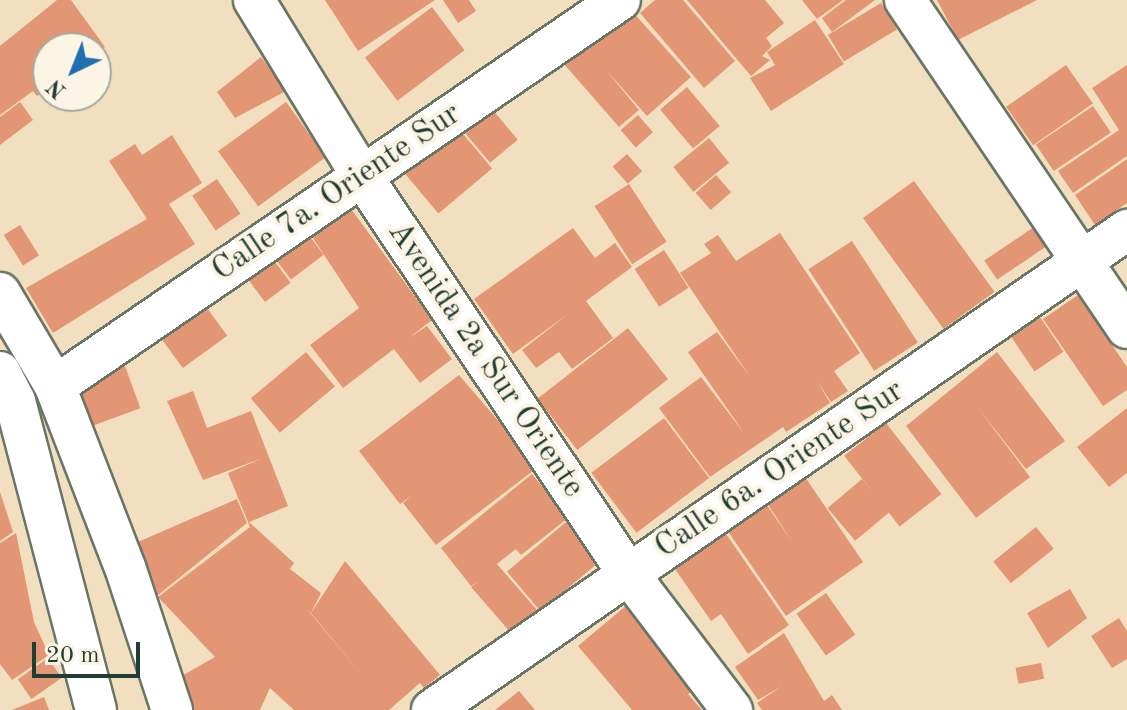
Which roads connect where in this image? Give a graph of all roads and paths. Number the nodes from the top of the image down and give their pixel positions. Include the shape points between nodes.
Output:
1 (254, 0) edge
2 (620, 0) edge
3 (905, 0) edge
4 (362, 176) junction
5 (1127, 230) edge
6 (1078, 261) junction
7 (0, 293) edge
8 (1127, 328) edge
9 (55, 386) junction
10 (5, 395) edge
11 (628, 573) junction
12 (96, 710) edge
13 (172, 710) edge
14 (432, 710) edge
15 (732, 710) edge

1 - 4 street, Avenida 2a Sur Oriente
2 - 4 street, Calle 7a. Oriente Sur
3 - 6 street
4 - 9 street, Calle 7a. Oriente Sur
4 - 11 street, Avenida 2a Sur Oriente
5 - 6 street, Calle 6a. Oriente Sur
6 - 8 street
6 - 11 street, Calle 6a. Oriente Sur via 845,428
7 - 9 street
9 - 13 street via 125,567
10 - 12 street
11 - 14 street, Calle 6a. Oriente Sur
11 - 15 street, Avenida 2a Sur Oriente

